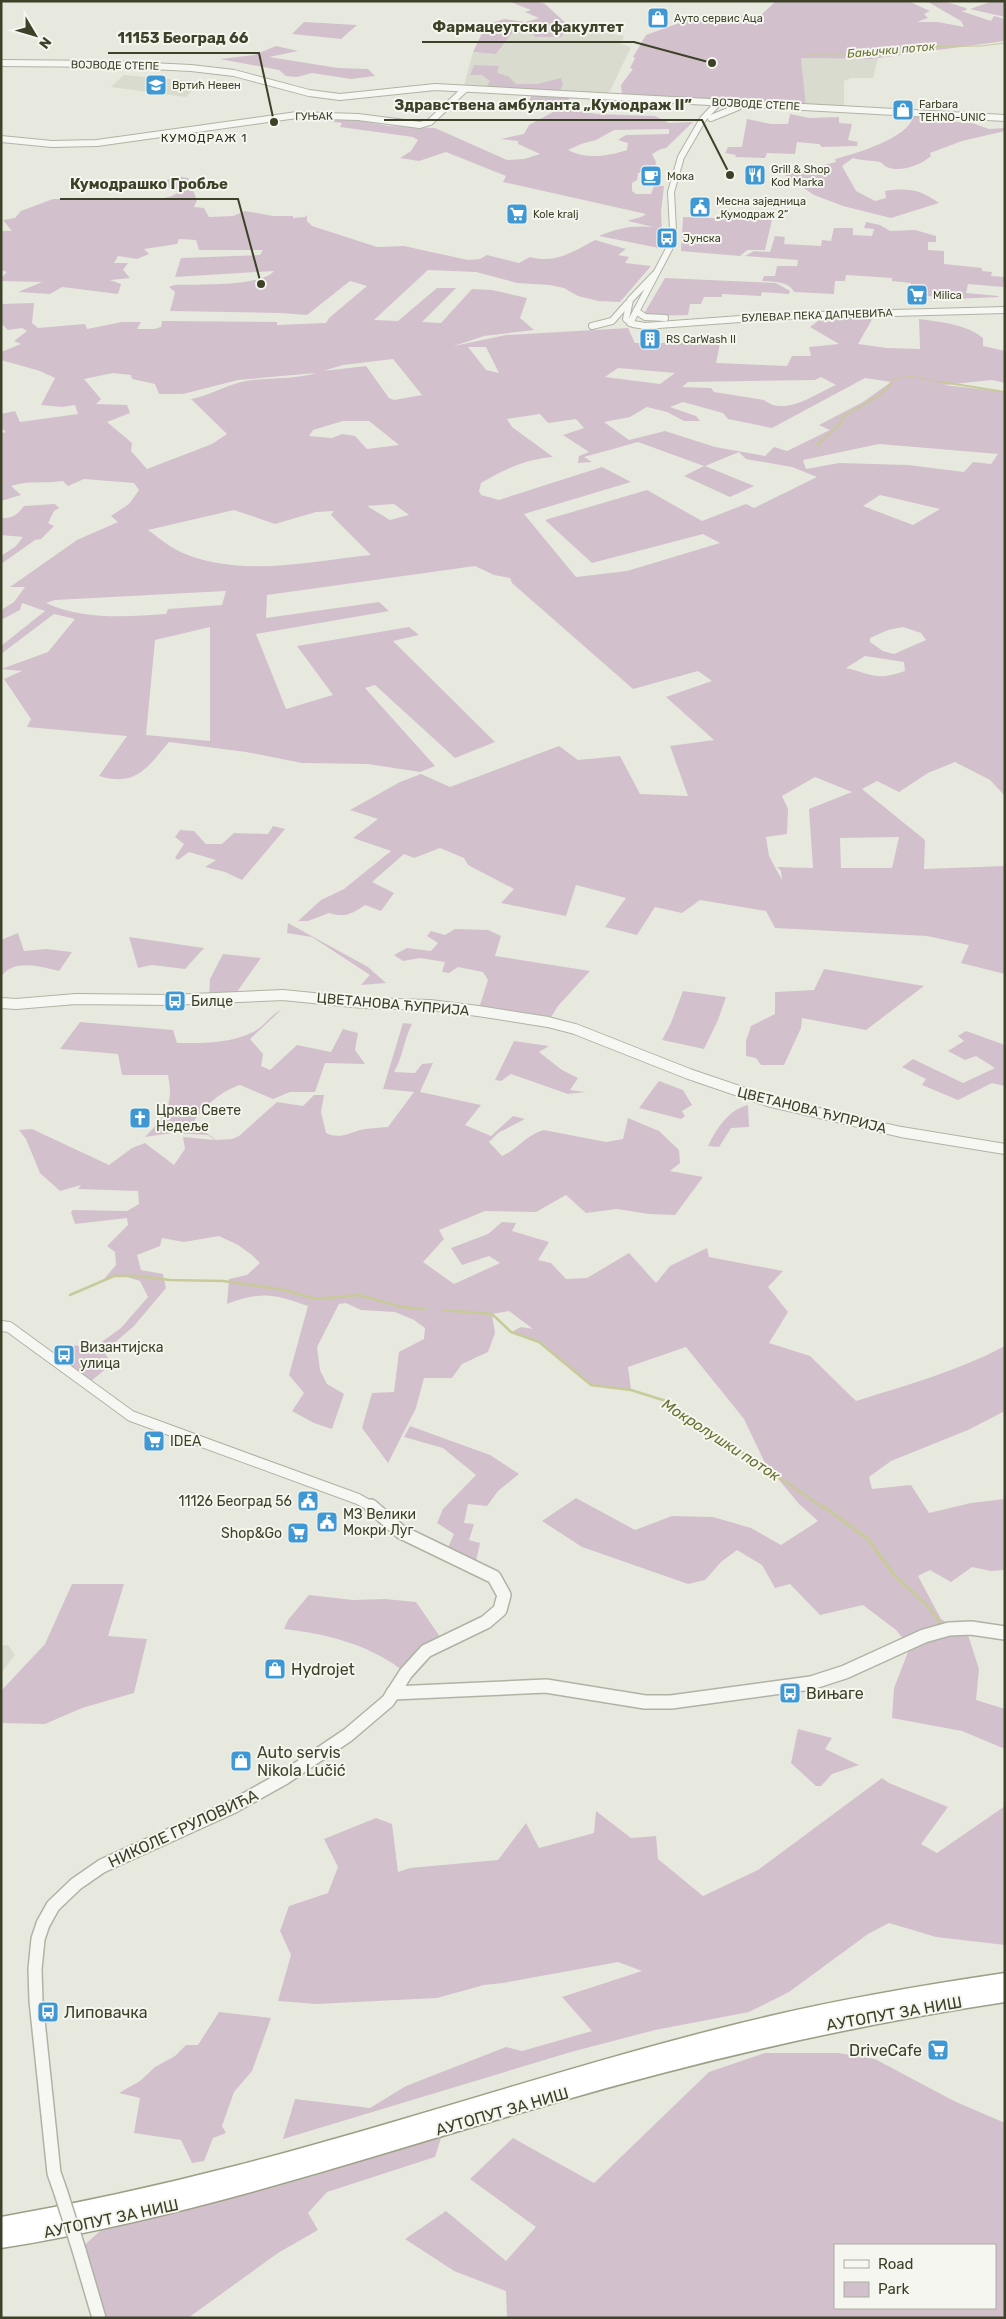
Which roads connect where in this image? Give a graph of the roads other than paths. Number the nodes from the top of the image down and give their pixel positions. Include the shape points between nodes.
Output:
1 (1, 64) edge
2 (465, 89) junction
3 (697, 101) junction
4 (721, 103) junction
5 (756, 105) junction
6 (710, 115) junction
7 (1005, 118) edge
8 (1, 139) edge
9 (654, 275) junction
10 (630, 300) junction
11 (1005, 308) edge
12 (636, 311) junction
13 (669, 318) junction
14 (630, 323) junction
15 (592, 326) dead end
16 (1, 1003) edge
17 (1005, 1149) edge
18 (2, 1325) edge
19 (1005, 1633) edge
20 (394, 1693) junction
21 (1005, 1981) edge
22 (1005, 1994) edge
23 (1, 2226) edge
24 (1, 2239) edge
25 (99, 2318) edge

1 - 2 street, ВОЈВОДЕ СТЕПЕ via 143,64 193,68 241,74 304,92 341,97 422,88
2 - 3 street, ВОЈВОДЕ СТЕПЕ
2 - 8 street, ГУЊАК via 430,122 422,125 340,116 297,116 247,120 97,143 52,144
3 - 4 street, ВОЈВОДЕ СТЕПЕ
3 - 6 street via 705,104
4 - 5 street, ВОЈВОДЕ СТЕПЕ
4 - 6 street via 722,107
5 - 6 street
5 - 7 street, ВОЈВОДЕ СТЕПЕ
6 - 9 street via 679,158 672,178 671,243
9 - 10 street
9 - 12 street
10 - 14 street via 626,320
10 - 15 street via 612,321
11 - 13 street, БУЛЕВАР ПЕКА ДАПЧЕВИЋА
11 - 14 street, БУЛЕВАР ПЕКА ДАПЧЕВИЋА via 757,317 642,326
12 - 13 street via 648,317
12 - 14 street
13 - 14 street, БУЛЕВАР ПЕКА ДАПЧЕВИЋА
16 - 17 street, ЦВЕТАНОВА ЋУПРИЈА via 283,994 478,1011 575,1029 771,1102 908,1134
18 - 20 street, НИКОЛЕ ГРУЛОВИЋА via 10,1327 131,1416 358,1499 376,1509 417,1542 496,1579 504,1595 499,1613 426,1651 406,1673
19 - 20 street via 971,1628 950,1629 924,1636 845,1672 811,1683 671,1702 639,1702 546,1686
20 - 25 street, НИКОЛЕ ГРУЛОВИЋА, bridge via 348,1736 264,1790 83,1878 53,1906 43,1923 35,1980 53,2164
21 - 23 highway, АУТОПУТ ЗА НИШ via 859,2005 745,2030 568,2077 236,2174 88,2210
22 - 24 highway, АУТОПУТ ЗА НИШ via 907,2010 762,2040 631,2074 206,2197 57,2231

